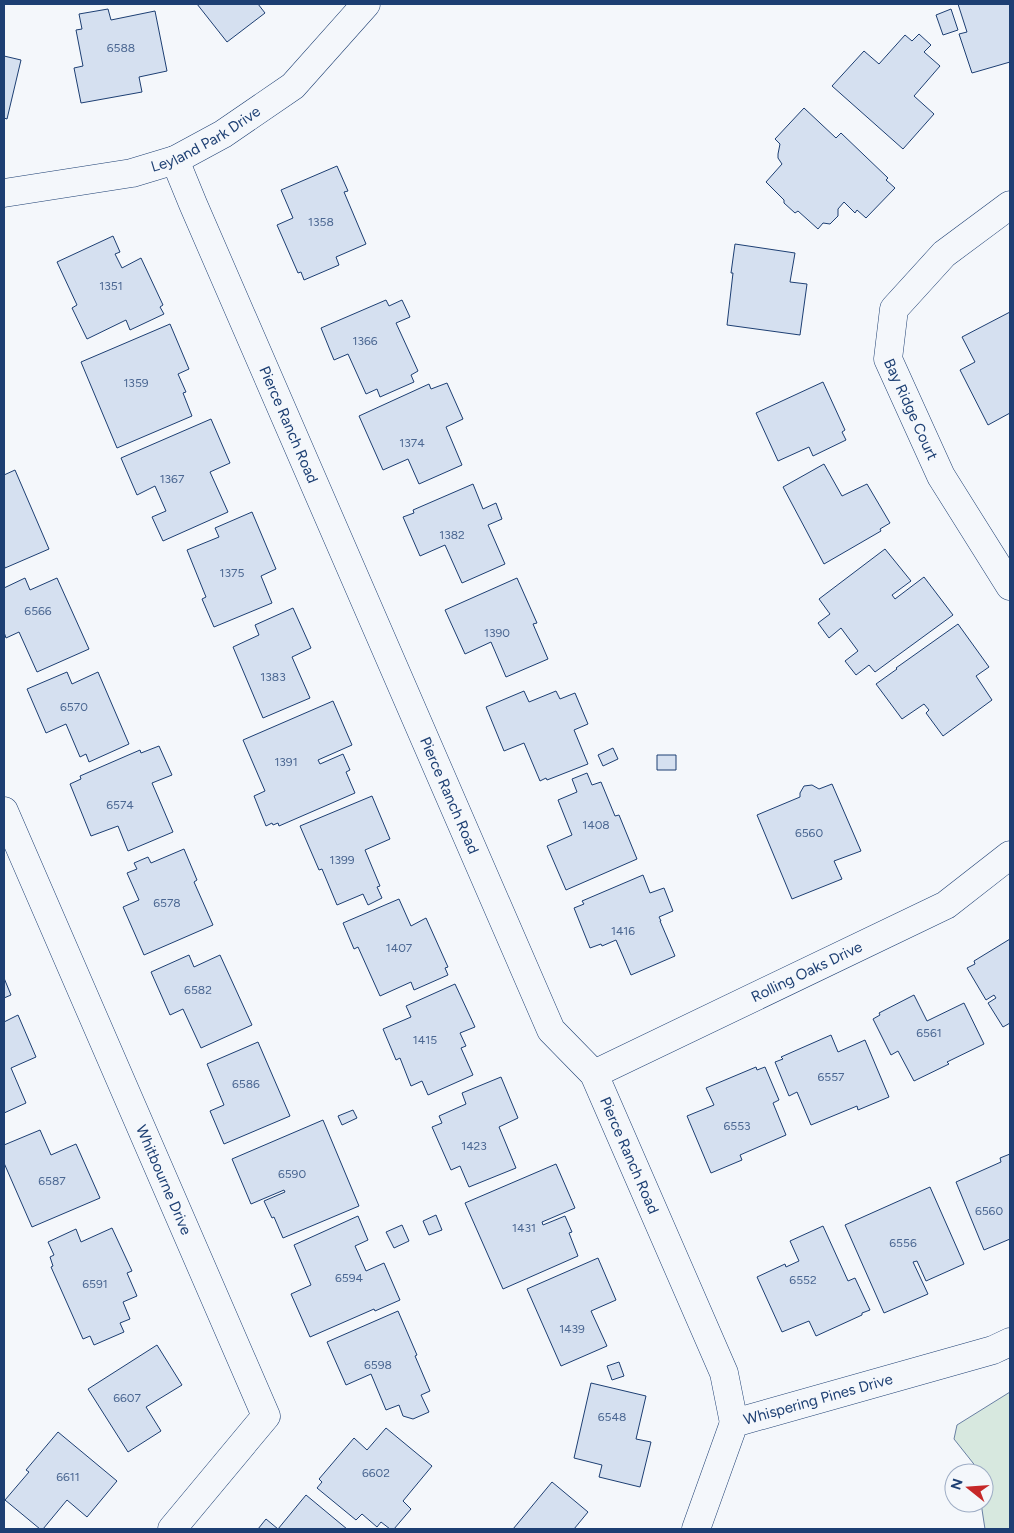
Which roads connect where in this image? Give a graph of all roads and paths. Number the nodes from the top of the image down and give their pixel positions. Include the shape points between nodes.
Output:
1 (366, 4) edge
2 (175, 160) junction
3 (4, 193) edge
4 (1010, 205) edge
5 (1010, 586) edge
6 (4, 811) edge
7 (11, 845) edge
8 (1010, 855) edge
9 (594, 1074) junction
10 (1010, 1342) edge
11 (734, 1423) junction
12 (172, 1529) edge
13 (696, 1529) edge

1 - 2 street, Leyland Park Drive via 293,86 223,134
2 - 3 street, Leyland Park Drive via 132,173
2 - 9 street, Pierce Ranch Road via 550,1030
4 - 5 street, Bay Ridge Court via 944,254 894,309 888,359 941,476
6 - 7 street, Whitbourne Drive
7 - 12 street, Whitbourne Drive via 266,1416
8 - 9 street, Rolling Oaks Drive via 946,905
9 - 11 street, Pierce Ranch Road via 724,1373
10 - 11 street, Whispering Pines Drive via 993,1350
11 - 13 street, Whispering Pines Drive

